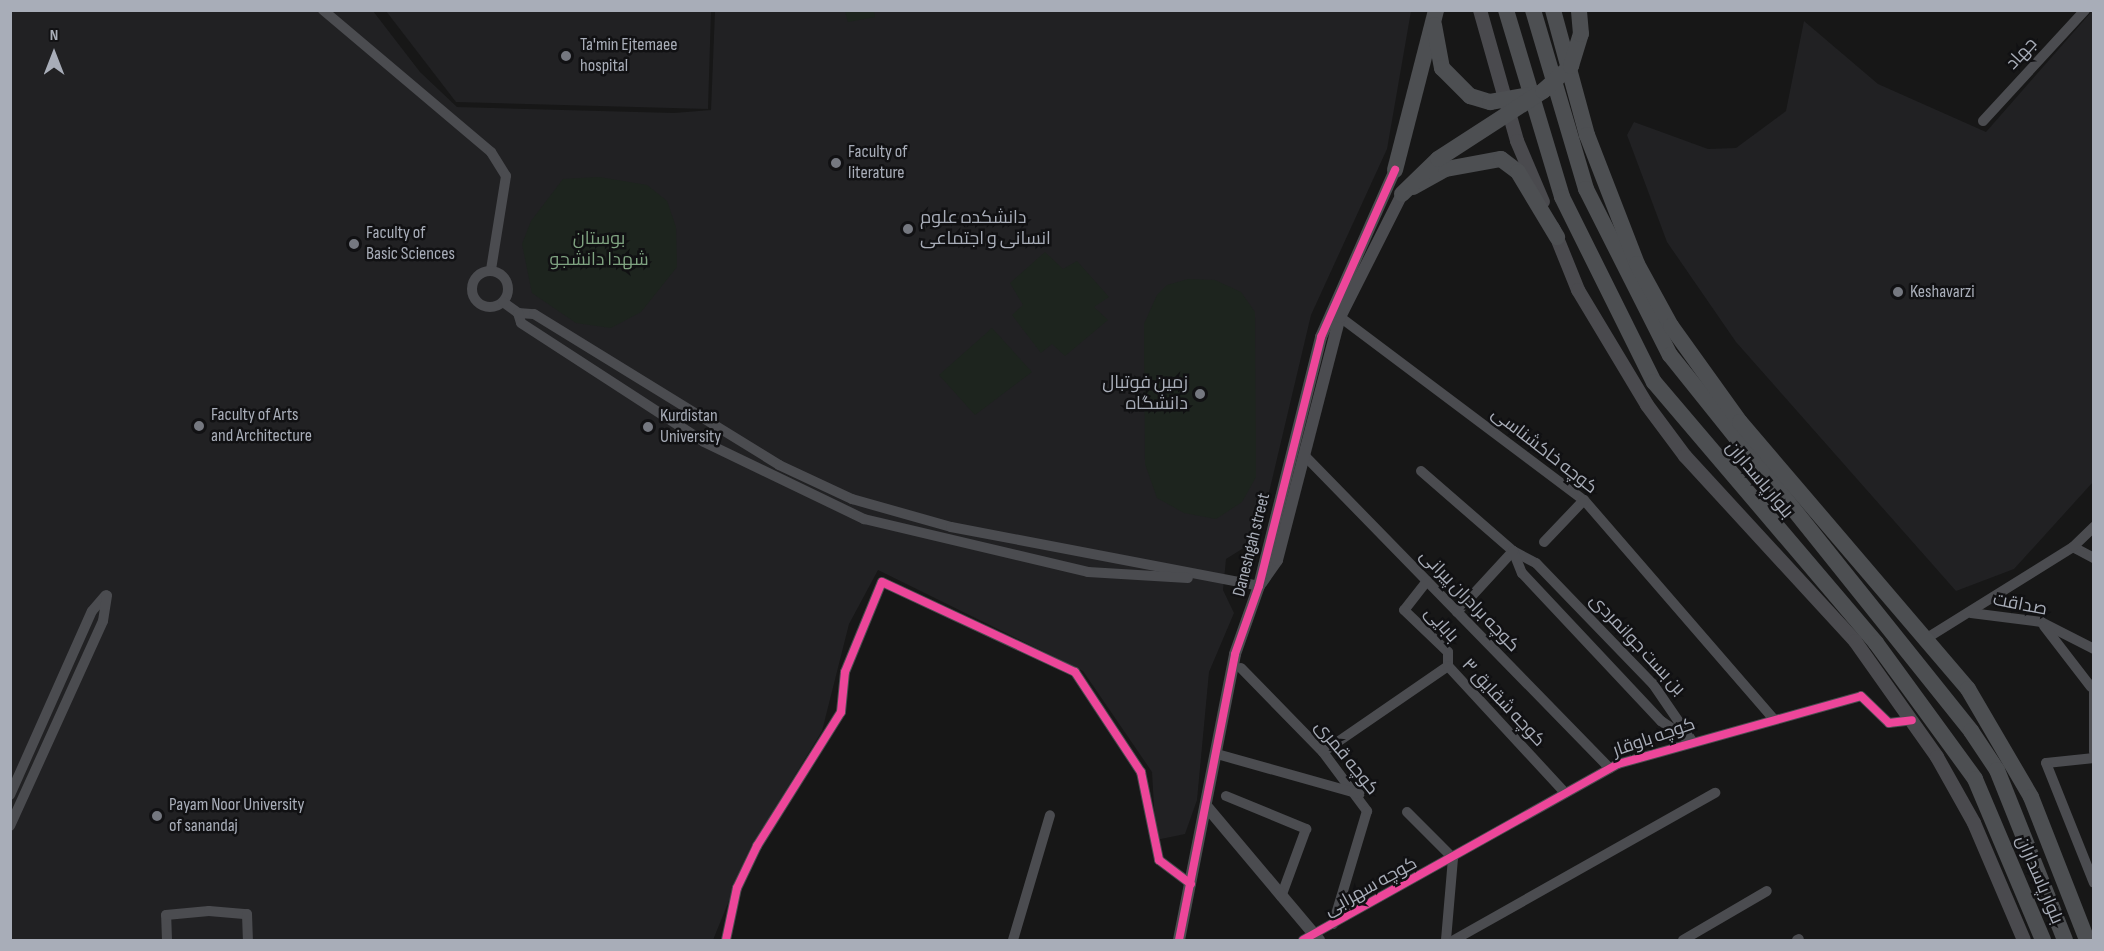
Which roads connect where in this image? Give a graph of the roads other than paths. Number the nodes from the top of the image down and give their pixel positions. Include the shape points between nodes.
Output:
1 (323, 10) edge
2 (1480, 10) edge
3 (1506, 10) edge
4 (1533, 10) edge
5 (1553, 10) edge
6 (1579, 10) edge
7 (2085, 10) edge
8 (1435, 18) edge
9 (1543, 92) junction
10 (1983, 121) dead end
11 (1395, 170) joint
12 (1402, 194) junction
13 (1619, 214) junction
14 (1604, 223) junction
15 (1557, 237) junction
16 (491, 270) junction
17 (503, 302) junction
18 (518, 313) junction
19 (1340, 317) junction
20 (1304, 455) junction
21 (1421, 471) dead end
22 (1584, 500) junction
23 (951, 527) junction
24 (2094, 527) edge
25 (948, 541) junction
26 (1544, 542) dead end
27 (2073, 547) junction
28 (1513, 551) junction
29 (2094, 558) edge
30 (1224, 578) junction
31 (1427, 581) junction
32 (1258, 586) junction
33 (1457, 612) junction
34 (1971, 613) junction
35 (2041, 622) junction
36 (1927, 638) junction
37 (2094, 649) edge
38 (1448, 666) junction
39 (1241, 668) dead end
40 (2092, 686) edge
41 (1774, 719) junction
42 (1912, 720) junction
43 (1971, 731) junction
44 (1692, 741) junction
45 (1323, 752) junction
46 (2094, 752) edge
47 (1217, 754) junction
48 (2094, 758) edge
49 (1610, 769) junction
50 (2018, 773) junction
51 (1564, 793) junction
52 (1715, 793) dead end
53 (1359, 794) junction
54 (10, 795) edge
55 (1226, 796) dead end
56 (1207, 807) junction
57 (1407, 812) dead end
58 (1050, 815) dead end
59 (10, 826) edge
60 (1453, 858) junction
61 (2094, 883) edge
62 (1191, 884) junction
63 (1767, 891) dead end
64 (1281, 897) junction
65 (1334, 924) junction
66 (1312, 939) edge
67 (167, 940) edge
68 (248, 940) edge
69 (726, 940) edge
70 (1013, 940) edge
71 (1179, 940) edge
72 (1446, 940) edge
73 (1454, 940) edge
74 (1683, 940) edge
75 (2024, 940) edge
76 (2043, 940) edge
77 (2065, 940) edge
78 (2087, 940) edge

1 - 16 street via 491,152 506,176
2 - 15 main road via 1517,141
3 - 76 main road, بلوار پاسداران via 1562,197 1654,382 1876,643 1975,779
4 - 14 main road, بلوار پاسداران via 1586,189
5 - 13 main road via 1587,135
6 - 9 main road, bridge via 1581,34 1571,66
7 - 10 street, جهاد
8 - 9 main road, bridge via 1442,68 1470,96 1490,102
8 - 11 main road
9 - 12 main road, bridge via 1438,159
11 - 32 street, Daneshgah street via 1328,313
12 - 15 main road via 1446,169 1501,159 1518,172
12 - 19 street, Daneshgah street
13 - 14 main road
13 - 36 main road via 1637,264 1704,376
14 - 43 main road, بلوار پاسداران via 1670,356
15 - 42 main road via 1578,290 1647,405 1685,456 1855,641
16 - 17 street via 506,280
16 - 17 street via 475,278 473,296 486,307
17 - 18 street
18 - 23 street via 534,314 779,465 852,499
18 - 25 street via 521,323 723,452 864,519
19 - 20 street, Daneshgah street
19 - 22 street, کوچه خاکشناسی
20 - 31 street, کوچه برادران پیرانی
20 - 32 street, Daneshgah street via 1277,560
21 - 28 street, بن بست جوانمردی
22 - 26 street
22 - 41 street, کوچه خاکشناسی
23 - 25 street
23 - 30 street
24 - 27 street
25 - 30 street via 1088,572
27 - 29 street
27 - 34 street
28 - 33 street
28 - 44 street, بن بست جوانمردی via 1536,563 1653,684
28 - 44 street, بن بست جوانمردی via 1522,573 1661,722
30 - 32 street
31 - 33 street, کوچه برادران پیرانی
31 - 38 street, بابایی via 1404,610 1448,652
32 - 47 street, Daneshgah street via 1235,654
33 - 49 street, کوچه برادران پیرانی
34 - 35 street, صداقت
34 - 36 street
35 - 37 street, صداقت
35 - 40 street
36 - 50 main road via 1968,689
38 - 45 street, کوچه شقایق ۳
38 - 51 street, کوچه شقایق ۳
39 - 45 street, کوچه قمری
40 - 46 street
41 - 42 street, کوچه باوقار via 1861,696 1889,723
41 - 44 street, کوچه باوقار
42 - 75 main road via 1974,823
43 - 50 main road
43 - 77 main road, بلوار پاسداران via 1997,770
44 - 49 street, کوچه باوقار
45 - 53 street, کوچه قمری
47 - 53 street
47 - 56 street, Daneshgah street
48 - 61 street via 2046,763
49 - 51 street, کوچه باوقار
50 - 78 main road
51 - 60 street, کوچه باوقار
52 - 73 street
53 - 65 street, کوچه قمری via 1367,811
54 - 59 street via 92,611 107,595 104,621
55 - 64 street via 1306,829
56 - 62 street, Daneshgah street
56 - 64 street
57 - 60 street
58 - 70 street
60 - 65 street, کوچه سهرابی
60 - 72 street
62 - 69 street via 1159,860 1141,772 1075,672 882,582 845,672 841,712 757,846 737,888
62 - 71 street, Daneshgah street
63 - 74 street
64 - 66 street
65 - 66 street, کوچه سهرابی
67 - 68 street via 166,915 209,911 247,914

